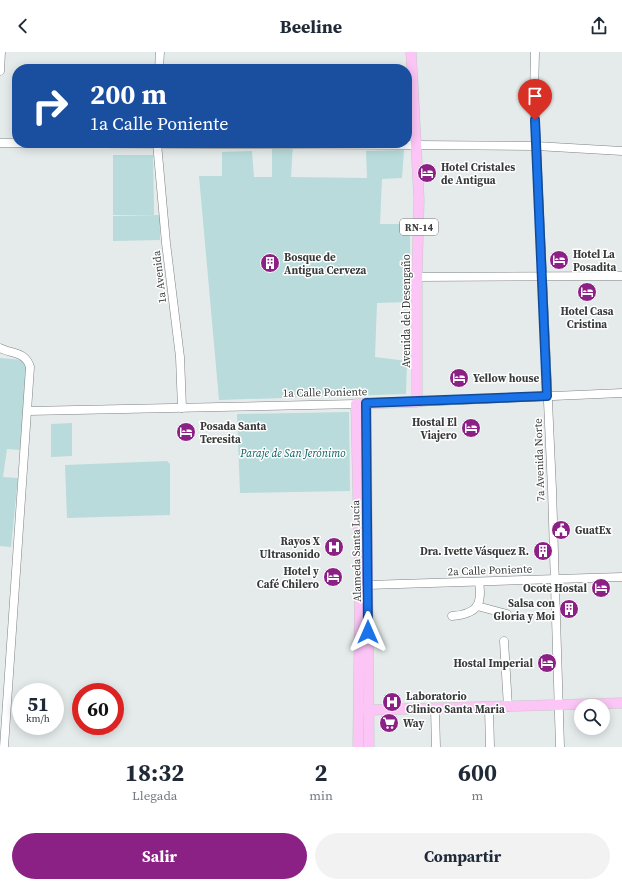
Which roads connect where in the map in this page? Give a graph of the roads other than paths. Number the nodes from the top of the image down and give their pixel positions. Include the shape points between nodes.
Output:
1 (1, 52) edge
2 (160, 52) edge
3 (411, 52) edge
4 (534, 52) edge
5 (159, 64) edge
6 (412, 64) edge
7 (412, 68) edge
8 (0, 71) edge
9 (0, 144) edge
10 (12, 144) edge
11 (412, 145) edge
12 (417, 145) junction
13 (536, 146) junction
14 (157, 148) edge
15 (622, 151) edge
16 (622, 276) edge
17 (417, 277) junction
18 (542, 277) junction
19 (0, 348) edge
20 (622, 392) edge
21 (547, 396) junction
22 (417, 402) junction
23 (361, 404) junction
24 (182, 408) junction
25 (28, 411) junction
26 (622, 577) edge
27 (554, 579) junction
28 (479, 582) junction
29 (364, 584) junction
30 (477, 606) junction
31 (507, 614) dead end
32 (452, 616) dead end
33 (504, 641) dead end
34 (622, 702) edge
35 (559, 706) junction
36 (508, 707) junction
37 (488, 708) junction
38 (364, 709) junction
39 (435, 709) junction
40 (4, 747) edge
41 (358, 747) edge
42 (369, 747) edge
43 (436, 747) edge
44 (490, 747) edge
45 (560, 747) edge

1 - 8 street
2 - 5 street
3 - 6 main road, Avenida del Desengaño / RN-14
4 - 13 street, 7a Avenida Norte
7 - 12 main road, Avenida del Desengaño / RN-14
9 - 10 street
11 - 12 street
12 - 13 street
12 - 17 main road, Avenida del Desengaño / RN-14
13 - 15 street
13 - 18 street, 7a Avenida Norte
14 - 24 street, 1a Avenida via 180,357
16 - 18 street
17 - 18 street
17 - 22 main road, Avenida del Desengaño / RN-14
18 - 21 street, 7a Avenida Norte
19 - 25 street via 21,355 29,364
20 - 21 street, 1a Calle Poniente
21 - 22 street, 1a Calle Poniente
21 - 27 street, 7a Avenida Norte
22 - 23 main road, 1a Calle Poniente
23 - 24 street, 1a Calle Poniente
23 - 29 main road, Alameda Santa Lucía
24 - 25 street, 1a Calle Poniente
25 - 40 street
26 - 27 street, 2a Calle Poniente
27 - 28 street, 2a Calle Poniente
27 - 35 street, 7a Avenida Norte
28 - 29 street, 2a Calle Poniente
28 - 30 street via 481,594
29 - 38 main road, Alameda Santa Lucía
30 - 31 street
30 - 32 street via 471,613
33 - 36 street
34 - 35 main road
35 - 36 main road
35 - 45 street, 7a Avenida Norte
36 - 37 main road
37 - 39 main road
37 - 44 street
38 - 39 main road
38 - 41 main road, Alameda Santa Lucía
38 - 42 main road, Alameda Santa Lucía
39 - 43 street

